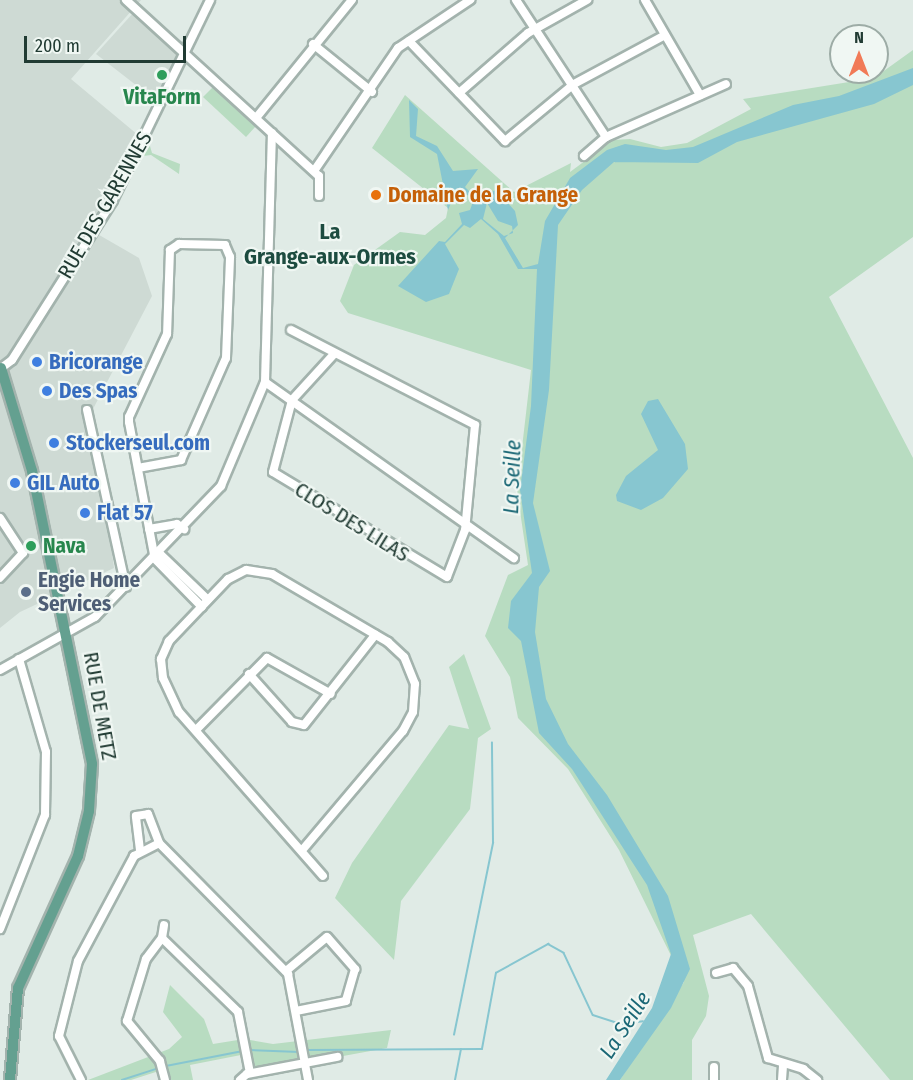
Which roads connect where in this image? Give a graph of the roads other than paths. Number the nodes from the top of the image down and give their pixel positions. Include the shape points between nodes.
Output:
1 (126, 0) edge
2 (210, 0) edge
3 (352, 0) edge
4 (470, 0) edge
5 (516, 0) edge
6 (587, 0) edge
7 (645, 0) edge
8 (535, 29) junction
9 (665, 35) junction
10 (409, 41) junction
11 (313, 44) junction
12 (187, 55) junction
13 (726, 84) dead end
14 (573, 86) junction
15 (372, 92) junction
16 (459, 93) junction
17 (700, 95) junction
18 (256, 118) junction
19 (275, 135) junction
20 (606, 137) junction
21 (584, 156) dead end
22 (314, 171) junction
23 (319, 196) dead end
24 (291, 330) dead end
25 (334, 354) junction
26 (0, 369) edge
27 (265, 382) junction
28 (292, 400) junction
29 (87, 410) dead end
30 (138, 468) junction
31 (0, 518) edge
32 (465, 524) junction
33 (149, 529) junction
34 (184, 529) junction
35 (157, 557) junction
36 (514, 558) dead end
37 (0, 578) edge
38 (126, 587) junction
39 (205, 603) junction
40 (66, 633) junction
41 (375, 635) junction
42 (19, 659) junction
43 (0, 670) edge
44 (249, 674) junction
45 (331, 694) junction
46 (196, 730) junction
47 (159, 843) junction
48 (304, 848) junction
49 (140, 850) junction
50 (323, 876) dead end
51 (164, 925) dead end
52 (0, 929) edge
53 (162, 938) junction
54 (286, 971) junction
55 (716, 973) dead end
56 (296, 1011) junction
57 (10, 1043) junction
58 (304, 1055) junction
59 (337, 1057) dead end
60 (783, 1066) junction
61 (714, 1067) dead end
62 (250, 1073) junction
63 (0, 1075) edge
64 (10, 1080) edge
65 (81, 1080) edge
66 (165, 1080) edge
67 (240, 1080) edge
68 (308, 1080) edge
69 (714, 1080) edge
70 (782, 1080) edge
71 (817, 1080) edge

1 - 12 street
2 - 12 street, RUE DES GARENNES
3 - 11 street
4 - 10 street
5 - 8 street
6 - 8 street
7 - 9 street
8 - 14 street
8 - 16 street
9 - 14 street
9 - 17 street
10 - 15 street via 398,48
10 - 16 street
11 - 15 street
11 - 18 street
12 - 18 street
12 - 26 street, RUE DES GARENNES via 103,216 12,360
13 - 17 street
14 - 16 street via 505,141
14 - 20 street
15 - 22 street
17 - 20 street
18 - 19 street
19 - 22 street
19 - 27 street via 271,147
20 - 21 street
22 - 23 street
24 - 25 street, CLOS DES LILAS
25 - 28 street, CLOS DES LILAS
25 - 32 street, CLOS DES LILAS via 474,423
26 - 40 main road, RUE DE METZ via 32,471
27 - 28 street
27 - 34 street via 221,486
28 - 32 street
28 - 32 street, CLOS DES LILAS via 273,467 276,476 440,577 451,573
29 - 38 street
30 - 30 street via 129,417 167,334 170,250 179,244 227,242 230,257 226,358 181,460
30 - 33 street
31 - 37 street via 21,548 19,562
32 - 36 street
33 - 34 street via 177,524
33 - 35 street
34 - 35 street
35 - 38 street
35 - 39 street
38 - 40 street via 95,617
39 - 41 street via 233,575 261,570
39 - 46 street via 165,646 161,665 172,702
40 - 42 street
40 - 57 main road, RUE DE METZ via 90,746 89,811 73,869 22,973
41 - 45 street
41 - 48 street via 400,651 411,670 413,712
42 - 43 street
42 - 52 street via 46,752 45,815
44 - 45 street via 272,658
44 - 45 street via 297,724 309,722
44 - 46 street
46 - 48 street
47 - 49 street
47 - 49 street via 148,814 136,816
47 - 54 street via 170,848 242,933
48 - 50 street
49 - 65 street via 92,929 69,990 59,1041
51 - 53 street
53 - 62 street via 235,1007
53 - 66 street via 146,959 128,1021 162,1067
54 - 56 street
54 - 56 street via 327,937 355,969 346,1001
55 - 60 street via 733,968 748,986 761,1048
56 - 58 street
57 - 63 main road, RUE DE METZ
57 - 64 main road, RUE DE METZ
58 - 59 street
58 - 62 street
58 - 68 street
60 - 70 street
60 - 71 street via 803,1069
61 - 69 street
62 - 67 street

